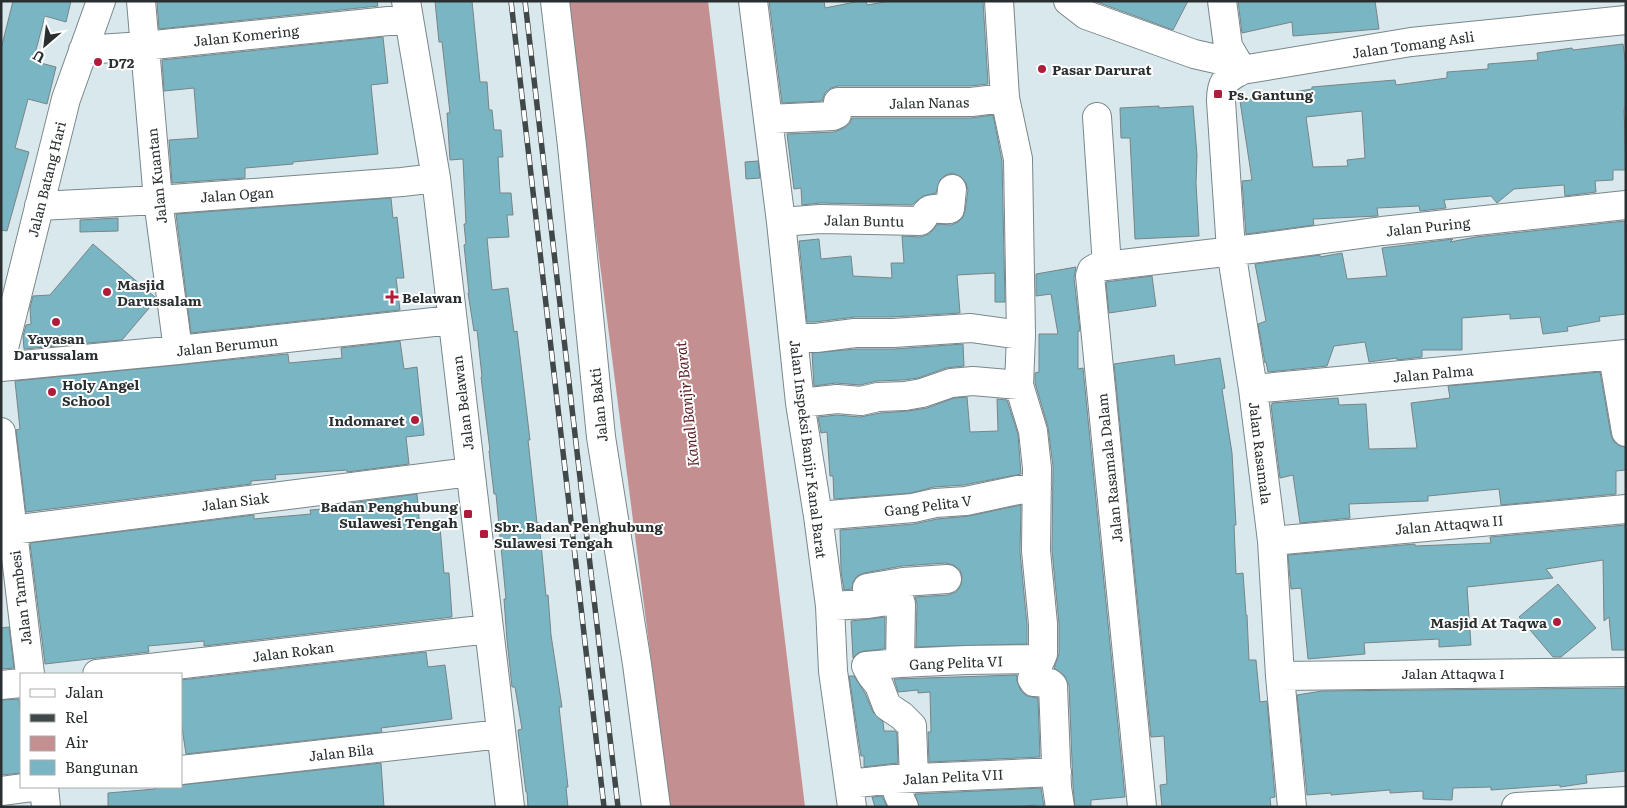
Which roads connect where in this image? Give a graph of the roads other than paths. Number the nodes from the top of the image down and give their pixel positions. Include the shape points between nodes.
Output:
1 (101, 1) edge
2 (141, 1) edge
3 (555, 1) edge
4 (753, 1) edge
5 (999, 1) edge
6 (1068, 1) edge
7 (1222, 1) edge
8 (407, 10) edge
9 (1626, 20) edge
10 (144, 46) junction
11 (84, 50) junction
12 (1241, 71) junction
13 (1005, 98) junction
14 (1097, 117) dead end
15 (768, 118) junction
16 (436, 178) junction
17 (952, 189) dead end
18 (158, 200) junction
19 (1626, 205) edge
20 (39, 206) junction
21 (781, 222) junction
22 (1232, 250) junction
23 (1107, 266) junction
24 (452, 320) junction
25 (1021, 335) junction
26 (794, 337) junction
27 (178, 350) junction
28 (1619, 355) edge
29 (1, 360) edge
30 (1, 368) edge
31 (1019, 385) junction
32 (1253, 389) junction
33 (800, 403) junction
34 (1, 432) edge
35 (1626, 432) edge
36 (470, 472) junction
37 (1037, 488) junction
38 (1626, 509) edge
39 (825, 514) junction
40 (7, 526) edge
41 (1272, 541) junction
42 (947, 579) dead end
43 (838, 601) junction
44 (489, 629) junction
45 (1041, 659) junction
46 (900, 663) junction
47 (866, 666) junction
48 (833, 670) junction
49 (1626, 672) edge
50 (30, 673) edge
51 (106, 673) edge
52 (1280, 676) junction
53 (20, 683) edge
54 (1, 686) edge
55 (501, 734) junction
56 (182, 770) edge
57 (1057, 772) junction
58 (904, 778) junction
59 (24, 788) edge
60 (44, 788) edge
61 (1, 791) edge
62 (851, 795) edge
63 (1626, 800) edge
64 (46, 807) edge
65 (510, 807) edge
66 (656, 807) edge
67 (904, 807) edge
68 (1060, 807) edge
69 (1142, 807) edge
70 (1292, 807) edge
71 (1516, 807) edge

1 - 11 street, Jalan Batang Hari
2 - 10 street, Jalan Kuantan
3 - 66 street, Jalan Bakti via 601,437
4 - 15 street, Jalan Inspeksi Banjir Kanal Barat
5 - 13 street
6 - 12 street via 1086,15 1194,54 1226,61
7 - 12 street via 1228,46
8 - 10 street, Jalan Komering
8 - 16 street, Jalan Belawan
9 - 12 street, Jalan Tomang Asli via 1411,42
10 - 11 street, Jalan Komering
10 - 18 street, Jalan Kuantan
11 - 20 street, Jalan Batang Hari via 66,99
12 - 22 street, Jalan Rasamala via 1230,77 1221,88
13 - 15 street, Jalan Nanas via 971,102 838,102 838,112 834,116
13 - 25 street via 1018,159
14 - 23 street
15 - 21 street, Jalan Inspeksi Banjir Kanal Barat
16 - 18 street, Jalan Ogan
16 - 24 street, Jalan Belawan
17 - 21 street, Jalan Buntu via 950,209 931,209 920,221 820,219
18 - 20 street, Jalan Ogan
18 - 27 street, Jalan Kuantan
19 - 22 street, Jalan Puring
20 - 29 street, Jalan Batang Hari
21 - 26 street, Jalan Inspeksi Banjir Kanal Barat
22 - 23 street, Jalan Rasamala Dalam
22 - 32 street, Jalan Rasamala
23 - 69 street, Jalan Rasamala Dalam via 1097,266 1090,276
24 - 27 street, Jalan Berumun
24 - 36 street, Jalan Belawan
25 - 26 street via 971,328
25 - 31 street
26 - 33 street, Jalan Inspeksi Banjir Kanal Barat
27 - 30 street, Jalan Berumun
28 - 32 street, Jalan Palma
28 - 35 street
31 - 33 street via 951,382 922,393
31 - 37 street via 1033,431
32 - 41 street, Jalan Rasamala
33 - 39 street, Jalan Inspeksi Banjir Kanal Barat
34 - 40 street, Jalan Tambesi
36 - 40 street, Jalan Siak
36 - 44 street, Jalan Belawan
37 - 39 street, Gang Pelita V via 913,508
37 - 45 street via 1036,551 1043,624
38 - 41 street, Jalan Attaqwa II
39 - 43 street, Jalan Inspeksi Banjir Kanal Barat
40 - 50 street, Jalan Tambesi
41 - 52 street, Jalan Rasamala
42 - 43 street via 903,582
43 - 46 street, Gang Pelita VI via 899,601
43 - 48 street, Jalan Inspeksi Banjir Kanal Barat
44 - 51 street, Jalan Rokan
44 - 55 street, Jalan Belawan
45 - 46 street, Gang Pelita VI
45 - 57 street via 1032,679 1053,686
46 - 47 street
47 - 48 street
47 - 58 street via 879,685 887,706 912,726
48 - 62 street, Jalan Inspeksi Banjir Kanal Barat
49 - 52 street, Jalan Attaqwa I
52 - 70 street, Jalan Rasamala
53 - 54 street
55 - 56 street, Jalan Bila
55 - 65 street, Jalan Belawan
57 - 58 street, Jalan Pelita VII
57 - 68 street
58 - 62 street, Jalan Pelita VII
58 - 67 street via 898,794
59 - 61 street
60 - 64 street
63 - 71 street

